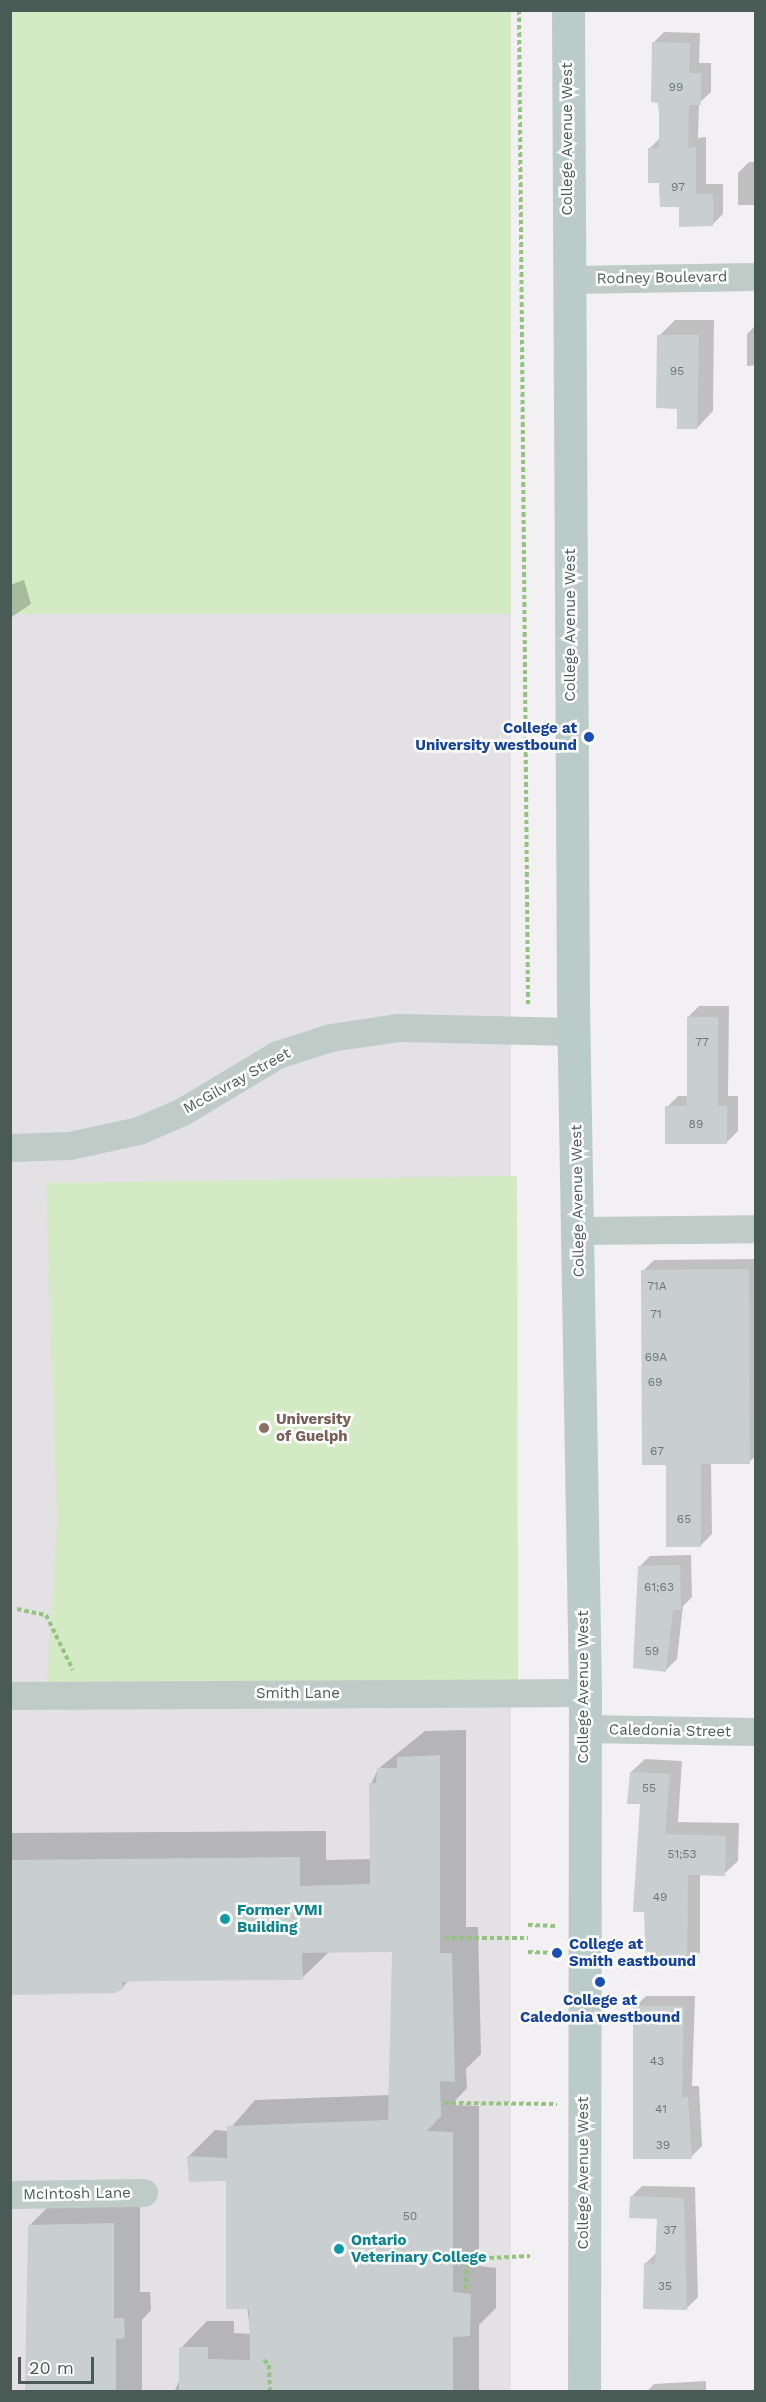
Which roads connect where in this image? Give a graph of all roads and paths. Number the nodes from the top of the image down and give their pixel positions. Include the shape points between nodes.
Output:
1 (519, 10) edge
2 (568, 10) edge
3 (756, 277) edge
4 (569, 280) junction
5 (528, 1011) dead end
6 (574, 1032) junction
7 (10, 1148) edge
8 (756, 1229) edge
9 (579, 1231) junction
10 (17, 1609) dead end
11 (585, 1693) junction
12 (85, 1695) junction
13 (10, 1696) edge
14 (585, 1729) junction
15 (756, 1732) edge
16 (528, 1925) dead end
17 (557, 1926) dead end
18 (445, 1938) dead end
19 (528, 1938) dead end
20 (528, 1952) dead end
21 (557, 1953) dead end
22 (444, 2103) dead end
23 (584, 2104) junction
24 (144, 2193) dead end
25 (10, 2195) edge
26 (530, 2256) dead end
27 (466, 2289) dead end
28 (264, 2360) dead end
29 (270, 2391) edge
30 (584, 2391) edge

1 - 5 path
2 - 4 main road, College Avenue West
3 - 4 street, Rodney Boulevard
4 - 6 main road, College Avenue West
6 - 7 street, McGilvray Street via 399,1028 340,1036 278,1055 183,1112 139,1131 70,1146
6 - 9 main road, College Avenue West
8 - 9 street
9 - 11 main road, College Avenue West
10 - 12 path via 46,1615
11 - 12 street, Smith Lane
11 - 14 main road, College Avenue West
12 - 13 street, Smith Lane
14 - 15 street, Caledonia Street
14 - 23 main road, College Avenue West
16 - 17 path
18 - 19 path
20 - 21 path
22 - 23 path
23 - 30 main road, College Avenue West
24 - 25 street, McIntosh Lane
26 - 27 path via 467,2259
28 - 29 path

